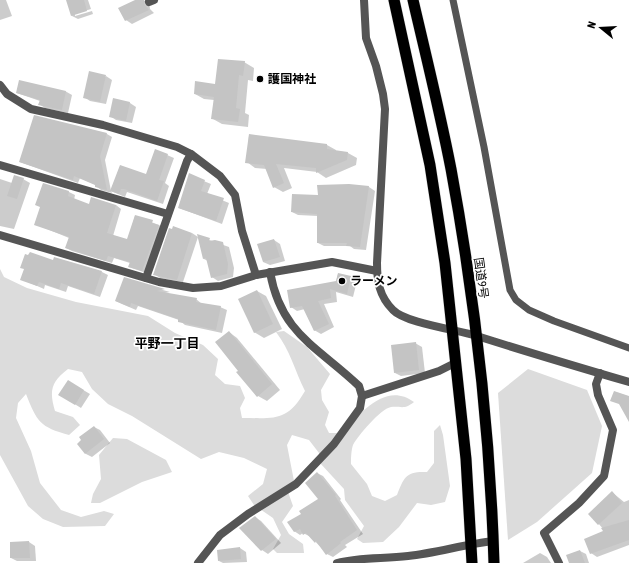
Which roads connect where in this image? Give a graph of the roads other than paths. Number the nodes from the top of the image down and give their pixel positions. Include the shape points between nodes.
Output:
1 (364, 0) edge
2 (394, 0) edge
3 (413, 0) edge
4 (453, 0) edge
5 (0, 85) edge
6 (3, 97) edge
7 (191, 154) junction
8 (0, 165) edge
9 (168, 214) junction
10 (0, 235) edge
11 (377, 271) junction
12 (270, 272) junction
13 (256, 275) junction
14 (146, 278) junction
15 (451, 330) junction
16 (476, 336) junction
17 (629, 348) edge
18 (455, 363) junction
19 (600, 373) junction
20 (629, 382) edge
21 (362, 396) junction
22 (494, 541) junction
23 (472, 544) junction
24 (398, 560) edge
25 (198, 563) edge
26 (337, 563) edge
27 (472, 563) edge
28 (494, 563) edge
29 (559, 563) edge

1 - 11 street via 366,38 384,94 385,109
2 - 15 highway via 430,165 445,263
3 - 16 highway, 国道9号 via 450,168
4 - 17 lane via 510,290 516,300 529,310
5 - 6 street
6 - 7 street via 31,109 103,125 177,147
7 - 9 street
7 - 13 street via 220,176 236,195 242,231
8 - 9 street
9 - 14 street
10 - 14 street
11 - 12 street via 332,262
11 - 15 street via 378,285 394,311
12 - 13 street
12 - 21 street via 272,288 290,324 301,337 359,386
13 - 14 street via 221,286 193,288
15 - 16 street
15 - 18 highway
16 - 19 street
16 - 22 highway, 国道9号
18 - 21 street via 439,371
18 - 23 highway
19 - 20 street
19 - 29 street via 596,384 598,395 613,430 604,476 579,503 544,533
21 - 25 street via 360,408 334,444 296,484 220,535
22 - 23 street
22 - 28 highway, 国道9号
23 - 24 street
23 - 27 highway
24 - 26 street via 352,559

